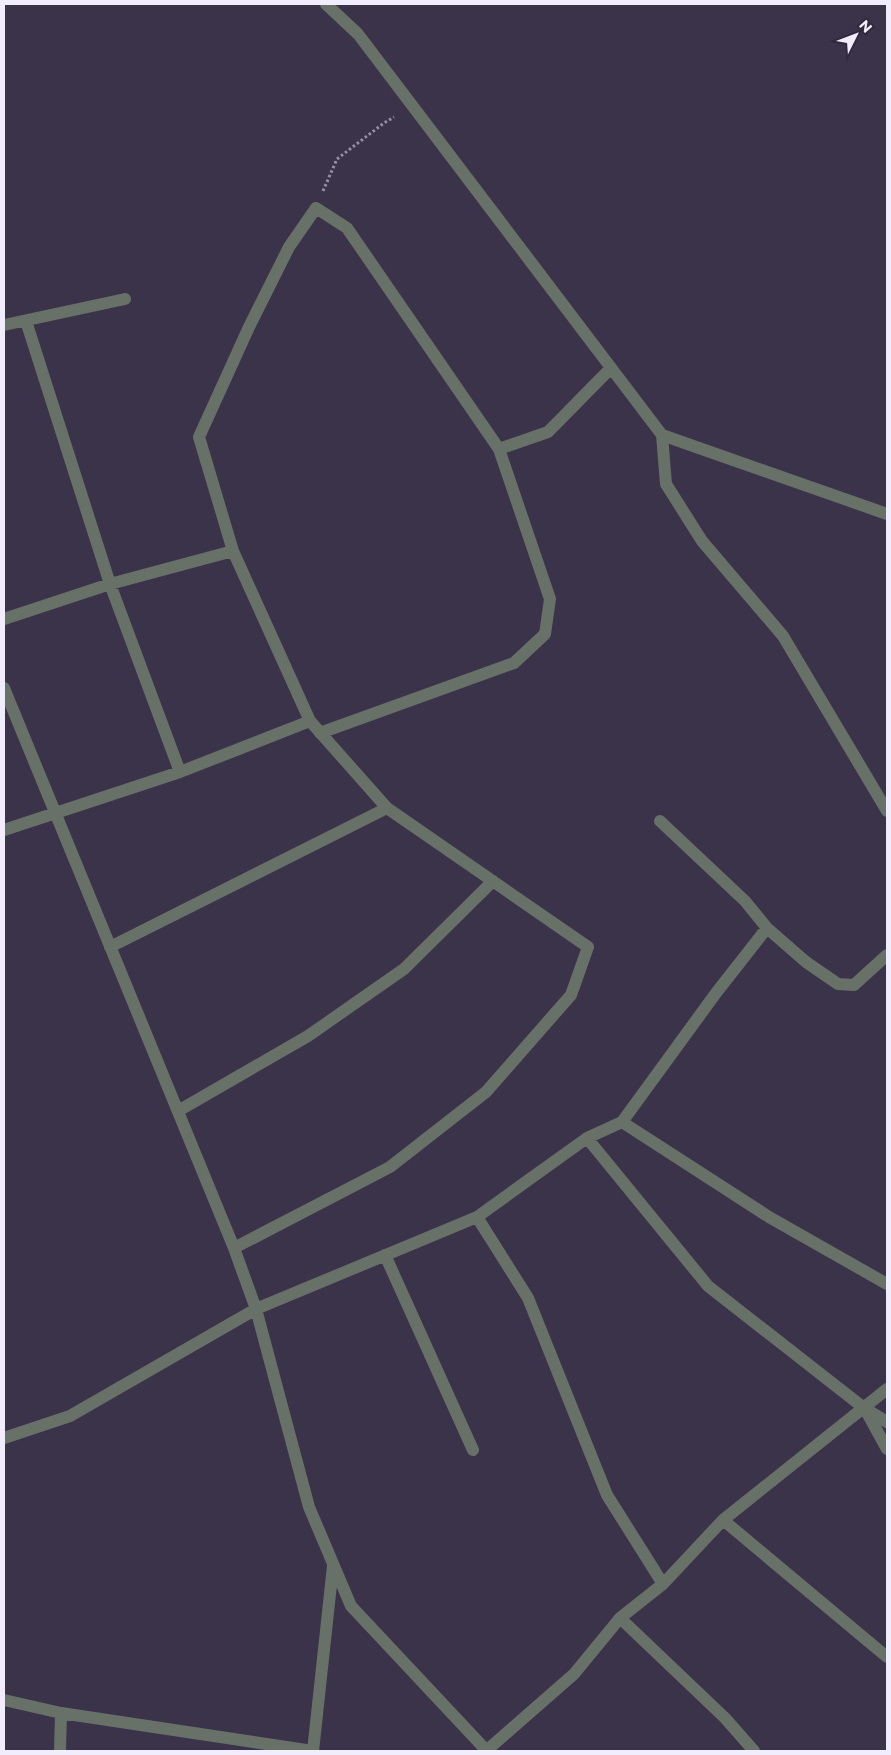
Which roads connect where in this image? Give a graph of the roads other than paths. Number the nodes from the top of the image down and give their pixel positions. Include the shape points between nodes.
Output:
1 (326, 4) edge
2 (125, 299) dead end
3 (26, 321) junction
4 (4, 325) edge
5 (611, 368) junction
6 (662, 435) junction
7 (499, 449) junction
8 (887, 514) edge
9 (233, 551) junction
10 (110, 584) junction
11 (4, 619) edge
12 (4, 688) edge
13 (310, 722) junction
14 (320, 733) junction
15 (180, 772) junction
16 (387, 808) junction
17 (54, 812) junction
18 (887, 812) edge
19 (660, 821) dead end
20 (4, 830) edge
21 (493, 881) junction
22 (767, 928) junction
23 (110, 947) junction
24 (887, 955) edge
25 (178, 1111) junction
26 (622, 1122) junction
27 (587, 1138) junction
28 (477, 1217) junction
29 (234, 1248) junction
30 (385, 1255) junction
31 (887, 1284) edge
32 (256, 1310) junction
33 (887, 1389) edge
34 (864, 1408) junction
35 (887, 1422) edge
36 (4, 1438) edge
37 (887, 1449) edge
38 (473, 1450) dead end
39 (723, 1520) junction
40 (333, 1564) junction
41 (663, 1584) junction
42 (620, 1618) junction
43 (887, 1657) edge
44 (4, 1700) edge
45 (61, 1713) junction
46 (60, 1751) edge
47 (313, 1751) edge
48 (486, 1751) edge
49 (754, 1751) edge

1 - 5 street via 358,34
2 - 3 street
3 - 4 street
3 - 10 street
5 - 6 street
5 - 7 street via 548,432
6 - 8 street
6 - 18 street via 666,484 702,541 783,636
7 - 9 street via 347,228 316,208 289,247 249,326 199,438
7 - 14 street via 550,599 545,634 514,664
9 - 10 street
9 - 13 street
10 - 11 street
10 - 15 street
12 - 17 street
13 - 14 street
13 - 15 street
14 - 16 street
15 - 17 street
16 - 21 street
16 - 23 street
17 - 20 street
17 - 23 street
19 - 22 street via 745,901
21 - 25 street via 404,969 308,1036
21 - 29 street via 588,948 571,995 486,1092 390,1167
22 - 24 street via 806,962 838,984 854,984
22 - 26 street
23 - 25 street
25 - 29 street
26 - 27 street
26 - 31 street via 769,1217
27 - 28 street
27 - 34 street via 708,1286
28 - 30 street
28 - 41 street via 528,1298 607,1495
29 - 32 street
30 - 32 street
30 - 38 street
32 - 36 street via 70,1416
32 - 40 street via 309,1507
33 - 34 street
34 - 35 street
34 - 37 street
34 - 39 street
39 - 41 street
39 - 43 street
40 - 47 street
40 - 48 street via 351,1606
41 - 42 street
42 - 48 street via 574,1674
42 - 49 street
44 - 45 street
45 - 46 street
45 - 47 street

